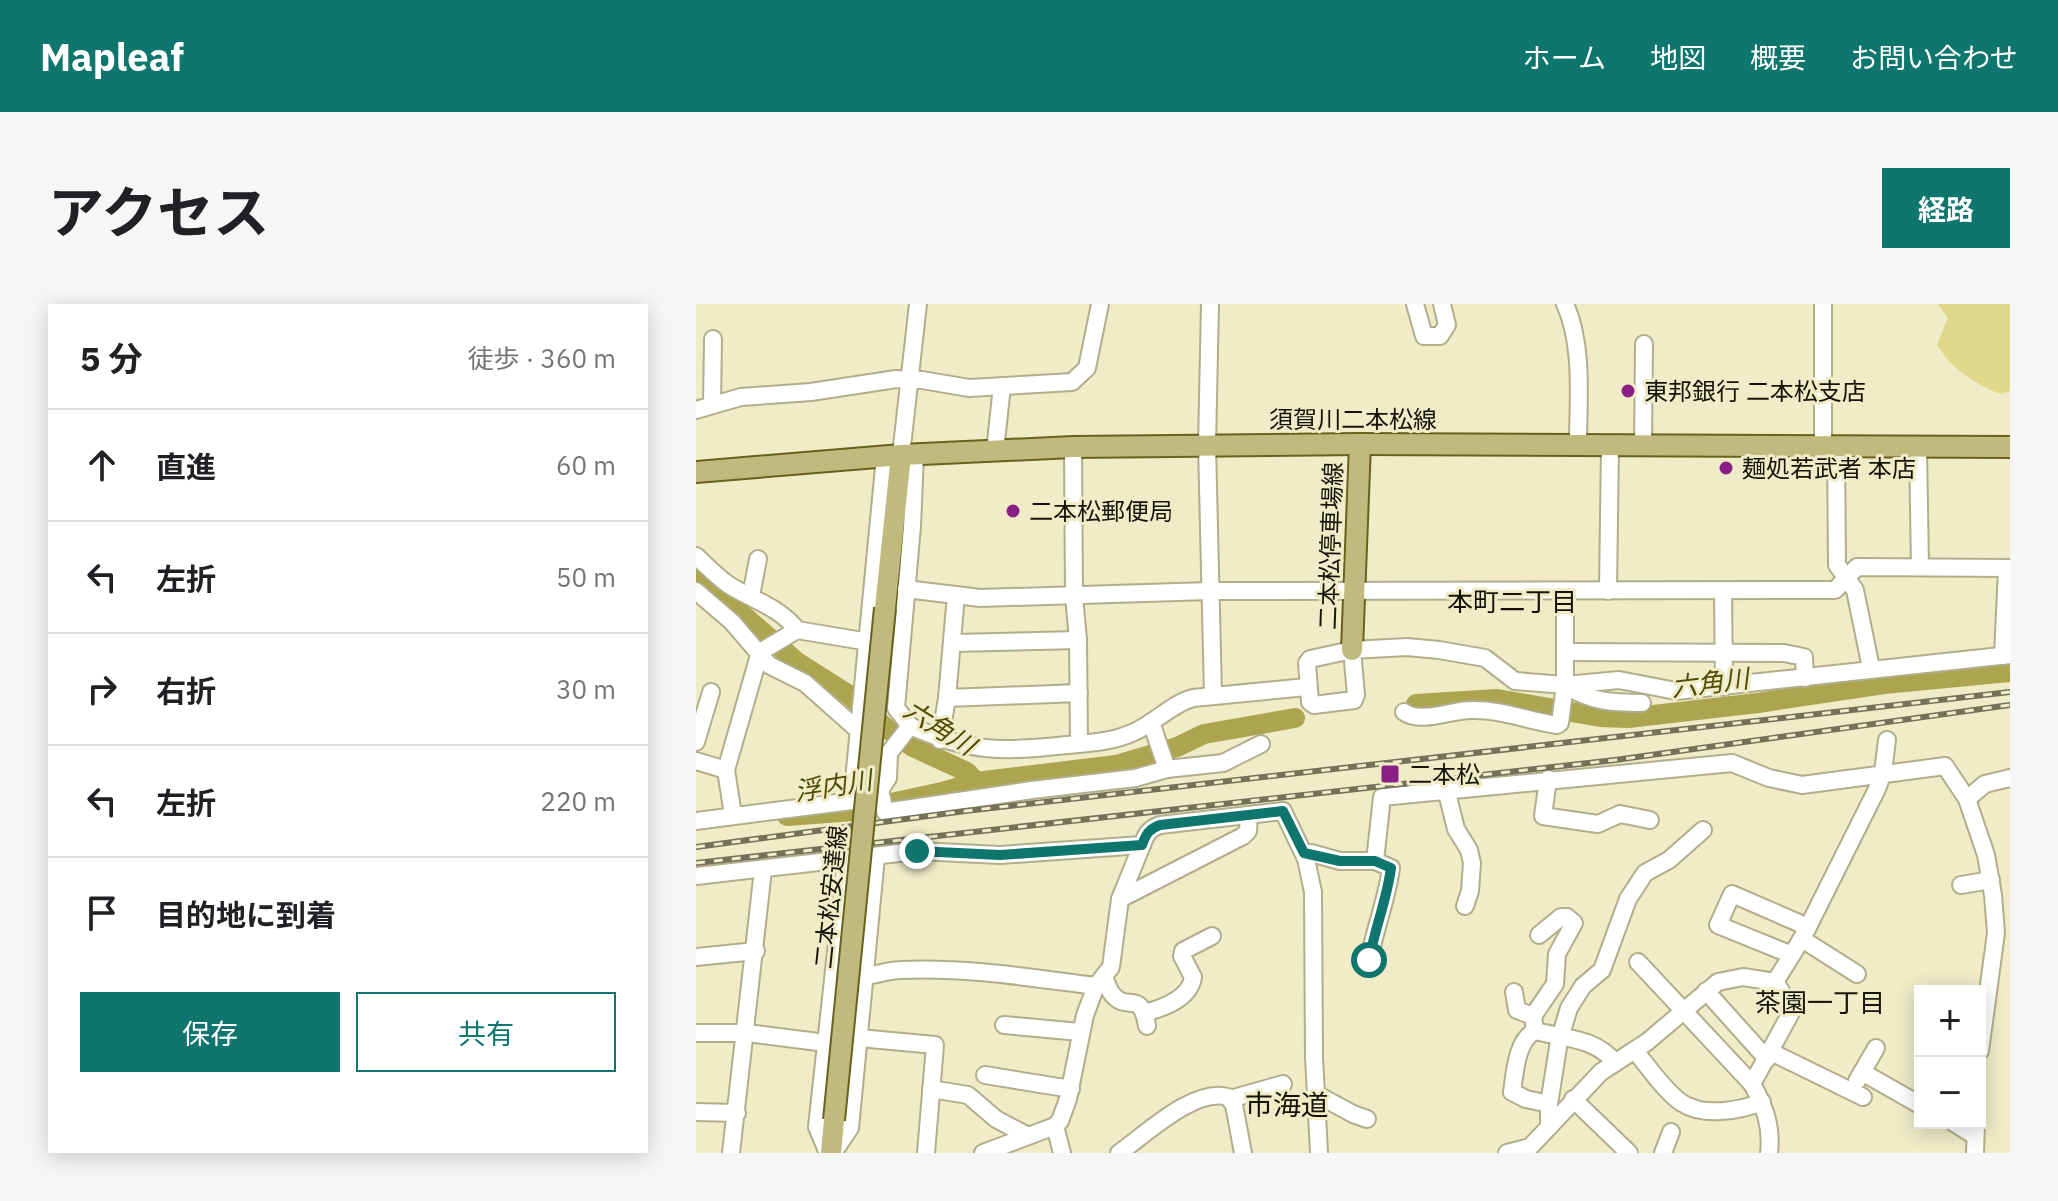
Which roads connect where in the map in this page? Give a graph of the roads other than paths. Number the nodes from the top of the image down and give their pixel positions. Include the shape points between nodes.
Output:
1 (918, 304) edge
2 (1100, 304) edge
3 (1210, 304) edge
4 (1415, 304) edge
5 (1442, 304) edge
6 (1565, 304) edge
7 (1827, 305) edge
8 (713, 339) dead end
9 (1644, 344) dead end
10 (911, 379) junction
11 (1002, 386) junction
12 (704, 408) edge
13 (1360, 444) junction
14 (1207, 445) junction
15 (1578, 446) junction
16 (1610, 446) junction
17 (1073, 447) junction
18 (1643, 447) junction
19 (1830, 447) junction
20 (1918, 447) junction
21 (2010, 447) edge
22 (995, 451) junction
23 (900, 456) junction
24 (696, 472) edge
25 (696, 556) edge
26 (758, 559) dead end
27 (1920, 567) junction
28 (2009, 568) edge
29 (1846, 578) junction
30 (906, 589) junction
31 (696, 591) edge
32 (1210, 591) junction
33 (1565, 591) junction
34 (1608, 591) junction
35 (1723, 591) junction
36 (1355, 592) junction
37 (956, 595) junction
38 (751, 596) junction
39 (1074, 596) junction
40 (793, 632) junction
41 (1078, 640) junction
42 (869, 642) junction
43 (953, 643) junction
44 (1352, 650) junction
45 (760, 652) junction
46 (1565, 652) junction
47 (1724, 653) junction
48 (2006, 655) edge
49 (1871, 668) junction
50 (1805, 678) junction
51 (1565, 685) junction
52 (1307, 687) junction
53 (1724, 687) junction
54 (711, 692) dead end
55 (1079, 693) junction
56 (1213, 695) junction
57 (947, 698) junction
58 (1642, 703) dead end
59 (1404, 712) dead end
60 (858, 726) junction
61 (1153, 727) junction
62 (908, 728) junction
63 (940, 740) junction
64 (1887, 740) dead end
65 (696, 742) edge
66 (1079, 744) junction
67 (1261, 744) dead end
68 (696, 761) edge
69 (1166, 766) junction
70 (726, 770) junction
71 (1883, 772) junction
72 (2010, 778) edge
73 (1548, 779) junction
74 (1446, 789) junction
75 (883, 799) junction
76 (1967, 799) junction
77 (852, 801) junction
78 (733, 815) junction
79 (1249, 815) junction
80 (1650, 820) dead end
81 (696, 821) edge
82 (1703, 830) dead end
83 (1963, 837) dead end
84 (1142, 845) junction
85 (1983, 847) junction
86 (1304, 853) junction
87 (876, 857) junction
88 (846, 860) junction
89 (1375, 861) junction
90 (763, 870) junction
91 (696, 876) edge
92 (1991, 880) junction
93 (1961, 885) dead end
94 (1120, 899) junction
95 (1465, 906) dead end
96 (1805, 933) junction
97 (1539, 935) dead end
98 (1212, 936) dead end
99 (756, 951) junction
100 (1792, 955) junction
101 (696, 957) edge
102 (1369, 960) dead end
103 (1638, 962) dead end
104 (1857, 974) dead end
105 (864, 976) junction
106 (1100, 981) junction
107 (1775, 982) junction
108 (1706, 991) junction
109 (1514, 992) dead end
110 (1986, 1007) edge
111 (1683, 1010) junction
112 (1534, 1024) junction
113 (1004, 1025) dead end
114 (1080, 1032) junction
115 (696, 1033) edge
116 (747, 1033) junction
117 (1560, 1037) junction
118 (859, 1038) junction
119 (826, 1043) junction
120 (1876, 1048) dead end
121 (1635, 1051) junction
122 (1769, 1055) junction
123 (1615, 1063) junction
124 (1862, 1072) junction
125 (985, 1075) dead end
126 (1283, 1084) dead end
127 (1752, 1084) junction
128 (931, 1089) junction
129 (1071, 1089) junction
130 (1316, 1094) junction
131 (1914, 1097) edge
132 (1230, 1099) junction
133 (1573, 1099) junction
134 (1762, 1102) junction
135 (1549, 1104) junction
136 (696, 1112) edge
137 (737, 1113) junction
138 (1367, 1119) dead end
139 (1055, 1126) junction
140 (1549, 1127) junction
141 (1671, 1132) dead end
142 (1026, 1135) junction
143 (1533, 1150) edge
144 (731, 1153) edge
145 (831, 1153) edge
146 (926, 1153) edge
147 (983, 1153) edge
148 (1062, 1153) edge
149 (1119, 1153) edge
150 (1243, 1153) edge
151 (1319, 1153) edge
152 (1507, 1153) edge
153 (1629, 1153) edge
154 (1663, 1153) edge
155 (1769, 1153) edge

1 - 10 street
2 - 11 street via 1087,368 1072,382
3 - 14 street
4 - 5 street via 1421,332 1433,338 1447,325
6 - 15 street via 1576,349
7 - 19 street
8 - 12 street
9 - 18 street
10 - 11 street via 969,388
10 - 12 street via 757,395
10 - 23 street
11 - 22 street
13 - 14 main road, 須賀川二本松線
13 - 15 main road, 須賀川二本松線
13 - 36 main road, 二本松停車場線
14 - 17 main road, 須賀川二本松線
14 - 32 street
15 - 16 main road, 須賀川二本松線
16 - 18 main road, 須賀川二本松線
16 - 34 street
17 - 22 main road, 須賀川二本松線
17 - 39 street
18 - 19 main road, 須賀川二本松線
19 - 20 main road, 須賀川二本松線
19 - 29 street via 1837,565
20 - 21 main road, 須賀川二本松線
20 - 27 street
22 - 23 main road, 須賀川二本松線
23 - 24 main road, 須賀川二本松線
23 - 30 street
23 - 42 street
23 - 145 main road, 二本松安達線, bridge
25 - 38 street
26 - 38 street
27 - 28 street
27 - 29 street via 1857,567
28 - 48 street
29 - 35 street via 1835,590
29 - 49 street via 1855,590
30 - 37 street
30 - 62 street via 896,708
31 - 45 street
32 - 36 street
32 - 39 street
32 - 56 street
33 - 34 street
33 - 36 street
33 - 46 street
34 - 35 street
35 - 47 street
36 - 44 main road, 二本松停車場線
37 - 39 street
37 - 43 street
38 - 40 street via 789,620
39 - 41 street
40 - 42 street
40 - 45 street
41 - 43 street
41 - 55 street
42 - 60 street
43 - 57 street
44 - 51 street via 1407,647 1474,655 1493,662 1511,680
44 - 52 street via 1310,659 1305,667
44 - 52 street via 1354,700 1314,705
45 - 60 street via 769,665 805,683
45 - 70 street
46 - 47 street
46 - 51 street
47 - 50 street via 1804,657
47 - 53 street
48 - 49 street
49 - 50 street
50 - 53 street
51 - 53 street via 1619,680 1676,691
51 - 58 street via 1608,703
51 - 59 street via 1560,723 1490,711 1415,717
52 - 56 street
54 - 65 street
55 - 57 street
55 - 66 street
56 - 61 street via 1185,700
57 - 63 street
60 - 77 street
61 - 66 street
61 - 69 street
62 - 63 street
62 - 75 street via 889,753
63 - 66 street via 997,751
64 - 71 street
67 - 69 street via 1223,763
68 - 70 street
69 - 75 street via 1135,778 885,812
70 - 78 street
71 - 73 street via 1802,785 1732,763
71 - 76 street via 1945,766
71 - 96 street
72 - 76 street via 1985,784
73 - 74 street
73 - 80 street via 1543,816 1598,824 1620,814
74 - 89 street via 1382,797
74 - 95 street via 1472,863
75 - 77 street
76 - 85 street
77 - 78 street
78 - 81 street
79 - 84 street via 1160,825 1145,834
79 - 86 street via 1283,811
79 - 94 street via 1243,836
82 - 117 street via 1645,873 1633,889 1607,962 1576,995
83 - 85 street
84 - 87 street via 1000,855 917,851
84 - 94 street
85 - 92 street
86 - 89 street
86 - 130 street via 1313,892
87 - 88 street
87 - 105 street
88 - 90 street
88 - 119 street
89 - 102 street via 1391,868
90 - 91 street
90 - 99 street
92 - 93 street
92 - 110 street via 1996,933
94 - 106 street via 1113,961
96 - 100 street
96 - 100 street via 1732,894 1718,925
96 - 104 street
97 - 112 street via 1561,917 1574,923 1557,954 1555,984
98 - 106 street via 1183,951 1193,977 1187,990 1146,1020 1138,1003 1121,1001
99 - 101 street
99 - 116 street
100 - 107 street
103 - 111 street
105 - 106 street via 898,970
105 - 118 street
106 - 114 street
107 - 108 street via 1731,978
107 - 122 street via 1793,1009
108 - 111 street
108 - 122 street
109 - 112 street via 1517,1010
111 - 121 street
111 - 127 street
112 - 117 street
112 - 135 street via 1522,1043 1512,1092
113 - 114 street
114 - 129 street
115 - 116 street
116 - 119 street
116 - 137 street
117 - 123 street via 1594,1045
117 - 135 street
118 - 128 street via 935,1045
118 - 145 street via 850,1128
119 - 145 street via 817,1127
120 - 124 street
121 - 123 street
121 - 134 street via 1680,1102 1692,1107 1732,1111
122 - 124 street via 1858,1094
122 - 127 street
123 - 133 street
124 - 131 street
125 - 129 street
126 - 132 street
127 - 134 street
128 - 142 street via 968,1095
128 - 146 street
129 - 139 street
130 - 138 street
130 - 151 street
132 - 149 street via 1198,1099
132 - 150 street
133 - 140 street
133 - 153 street
134 - 155 street
135 - 140 street
136 - 137 street
137 - 144 street
139 - 142 street
139 - 148 street
140 - 143 street
141 - 154 street
142 - 147 street
143 - 152 street

